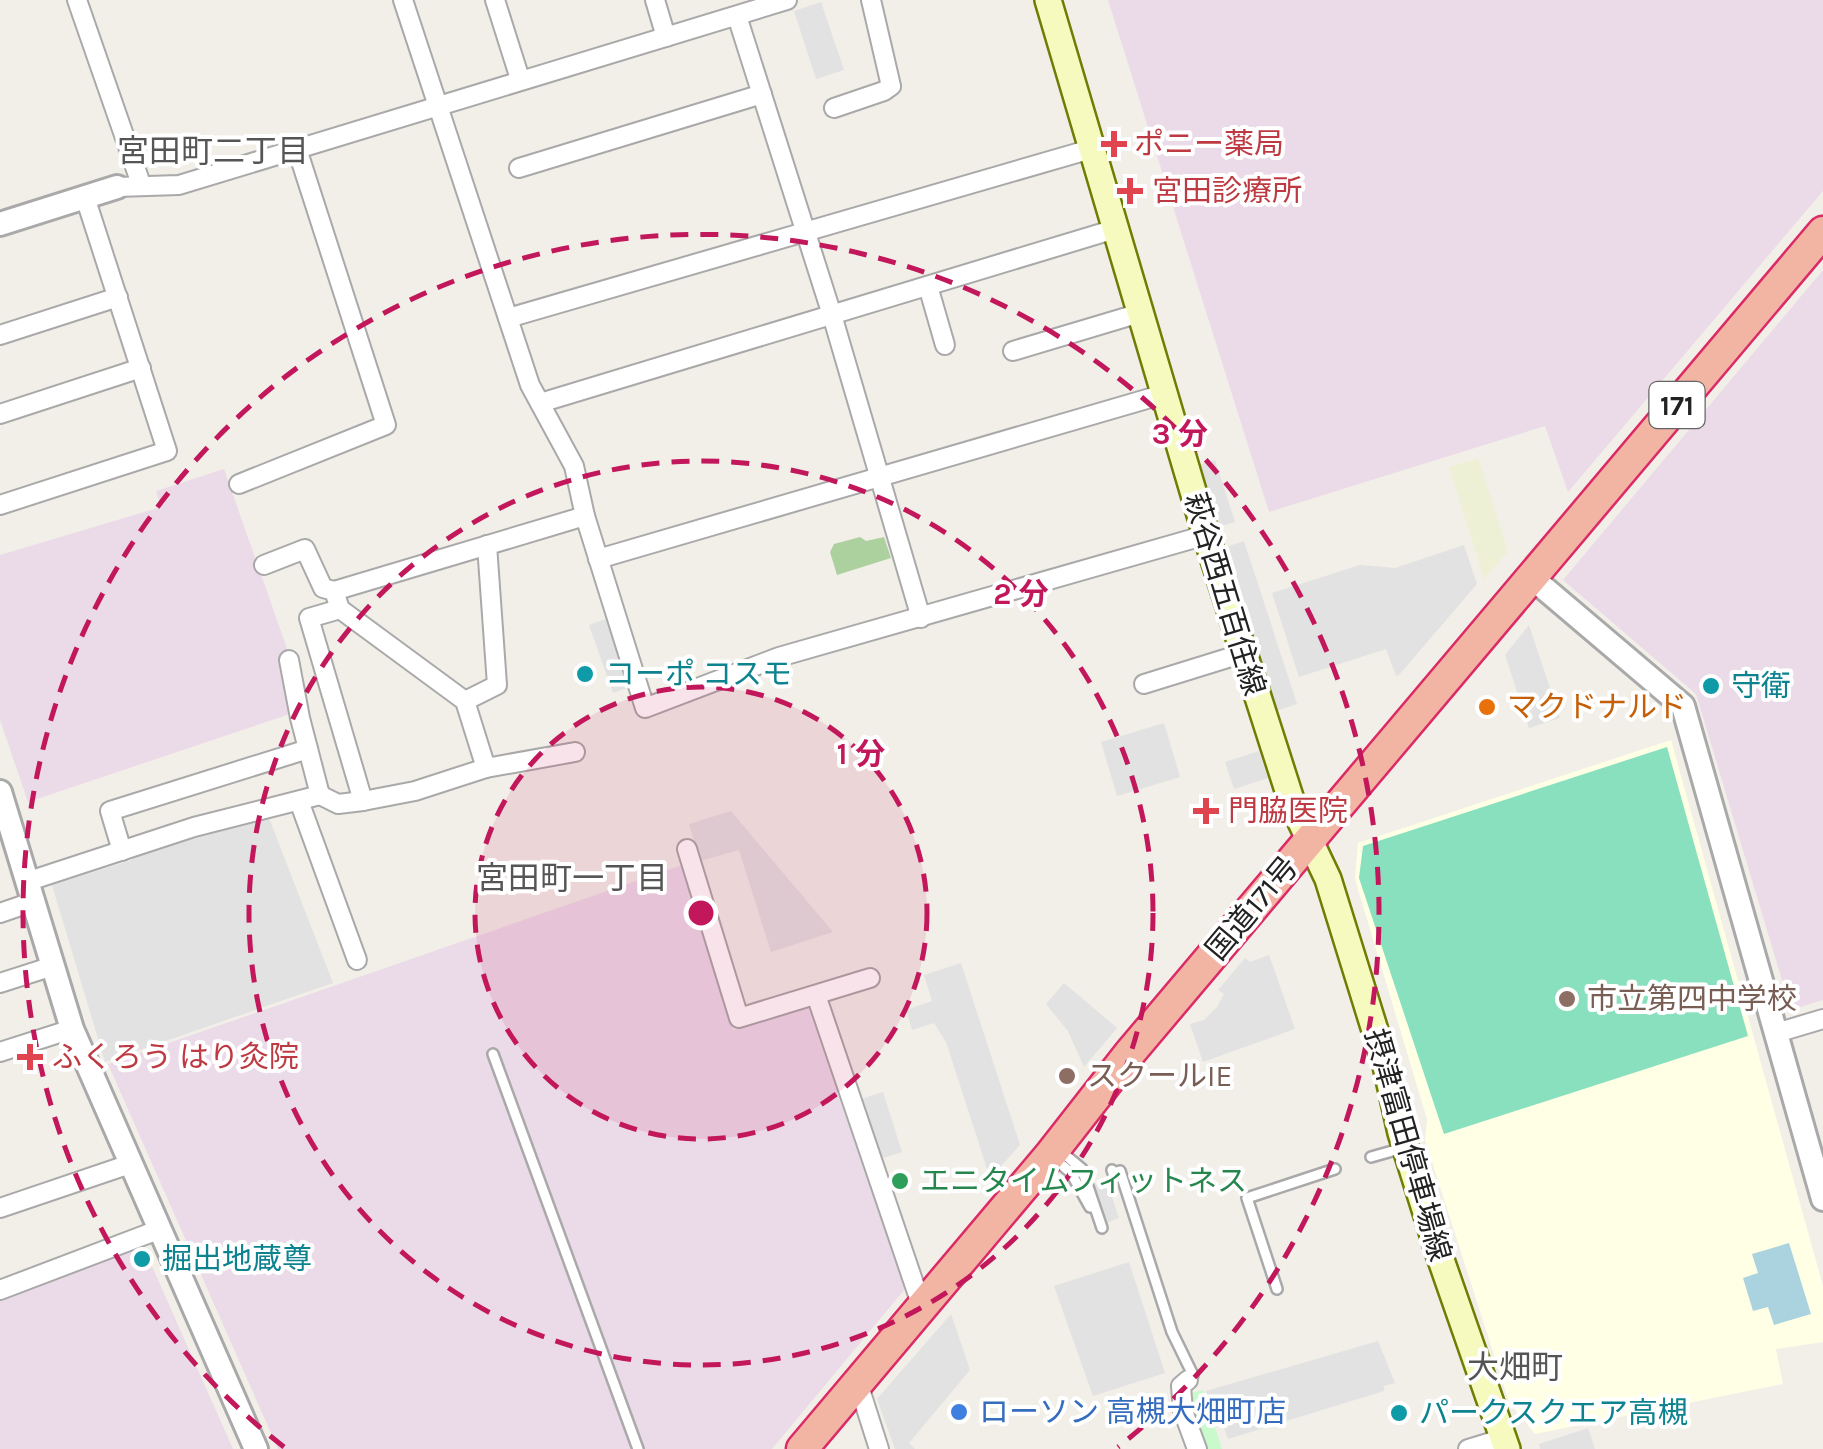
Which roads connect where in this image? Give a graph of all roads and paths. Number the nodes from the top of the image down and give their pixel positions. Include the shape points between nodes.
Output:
1 (77, 0) edge
2 (404, 0) edge
3 (495, 0) edge
4 (655, 0) edge
5 (787, 0) edge
6 (871, 0) edge
7 (1048, 0) edge
8 (738, 16) junction
9 (666, 37) junction
10 (520, 79) junction
11 (762, 94) junction
12 (437, 105) junction
13 (834, 108) dead end
14 (297, 148) junction
15 (1092, 148) junction
16 (519, 168) dead end
17 (129, 186) junction
18 (85, 197) junction
19 (0, 224) edge
20 (1115, 229) junction
21 (1823, 232) edge
22 (806, 233) junction
23 (928, 286) junction
24 (118, 297) junction
25 (1140, 313) junction
26 (832, 315) junction
27 (508, 318) junction
28 (0, 335) edge
29 (946, 345) dead end
30 (1013, 351) dead end
31 (140, 368) junction
32 (1164, 394) junction
33 (540, 404) junction
34 (0, 414) edge
35 (880, 478) junction
36 (239, 484) dead end
37 (1, 502) edge
38 (585, 516) junction
39 (1206, 535) junction
40 (487, 545) junction
41 (598, 559) junction
42 (264, 565) dead end
43 (1530, 577) junction
44 (337, 600) junction
45 (921, 618) junction
46 (1244, 653) junction
47 (290, 660) dead end
48 (1144, 684) dead end
49 (465, 701) junction
50 (308, 749) junction
51 (574, 752) dead end
52 (486, 768) junction
53 (0, 792) edge
54 (320, 795) junction
55 (299, 801) junction
56 (362, 801) junction
57 (1309, 840) junction
58 (687, 849) dead end
59 (122, 851) junction
60 (32, 891) junction
61 (0, 913) edge
62 (357, 960) dead end
63 (53, 966) junction
64 (870, 978) dead end
65 (0, 983) edge
66 (816, 995) junction
67 (1823, 1020) edge
68 (72, 1029) junction
69 (1776, 1033) junction
70 (0, 1052) edge
71 (493, 1054) dead end
72 (1405, 1147) junction
73 (1053, 1152) junction
74 (1371, 1158) dead end
75 (130, 1164) junction
76 (1112, 1170) dead end
77 (1335, 1170) dead end
78 (1823, 1199) edge
79 (0, 1208) edge
80 (1101, 1225) dead end
81 (158, 1230) junction
82 (1277, 1288) dead end
83 (0, 1290) edge
84 (922, 1308) junction
85 (1188, 1380) joint
86 (858, 1383) junction
87 (1506, 1444) edge
88 (256, 1449) edge
89 (638, 1449) edge
90 (802, 1449) edge
91 (879, 1449) edge
92 (1196, 1449) edge
93 (1468, 1449) edge

1 - 17 street
2 - 12 street
3 - 10 street
4 - 9 street
5 - 8 street
6 - 13 street via 891,86
7 - 15 main road, 萩谷西五百住線
8 - 9 street
8 - 11 street
9 - 10 street
10 - 12 street
11 - 16 street
11 - 22 street
12 - 14 street
12 - 27 street
14 - 17 street via 179,185
14 - 36 street via 386,426
15 - 20 main road, 萩谷西五百住線
15 - 22 street
17 - 18 street
18 - 19 street
18 - 24 street
20 - 23 street
20 - 25 main road, 萩谷西五百住線
21 - 43 highway, 国道171号 / 171
22 - 26 street
22 - 27 street
23 - 26 street
23 - 29 street
24 - 28 street
24 - 31 street
25 - 30 street
25 - 32 main road, 萩谷西五百住線
26 - 33 street
26 - 35 street
27 - 33 street
31 - 34 street
31 - 37 street via 167,450
32 - 35 street
32 - 39 main road, 萩谷西五百住線
33 - 38 street via 574,466
35 - 41 street
35 - 45 street
38 - 40 street
38 - 41 street
39 - 45 street
39 - 46 main road, 萩谷西五百住線
40 - 44 street
40 - 49 street via 497,685
41 - 45 street via 645,708 779,657
42 - 44 street via 305,549 323,588
43 - 57 highway, 国道171号 / 171
43 - 69 street via 1683,706
44 - 49 street
44 - 56 street via 310,618
46 - 48 street
46 - 57 main road, 萩谷西五百住線
47 - 50 street
49 - 52 street
50 - 54 street
50 - 59 street via 110,811
51 - 52 street
52 - 56 street
53 - 60 street
54 - 55 street
54 - 56 street via 338,804
55 - 59 street
55 - 62 street
57 - 72 main road, 摂津富田停車場線 via 1328,879
57 - 73 highway, 国道171号 / 171
58 - 66 street via 739,1018
59 - 60 street
60 - 61 street
60 - 63 street
63 - 65 street
63 - 68 street
64 - 66 street
66 - 84 street
67 - 69 street
68 - 70 street
68 - 75 street
69 - 78 street
71 - 89 lane
72 - 74 lane
72 - 87 main road, 摂津富田停車場線
73 - 80 lane
73 - 84 highway, 国道171号 / 171
75 - 79 street
75 - 81 street
76 - 85 lane via 1120,1171 1172,1332 1193,1375
77 - 82 lane via 1247,1198
81 - 83 street
81 - 88 street
84 - 86 highway, 国道171号 / 171
85 - 92 street via 1181,1386 1182,1403
86 - 90 highway, 国道171号 / 171
86 - 91 street
87 - 93 street

